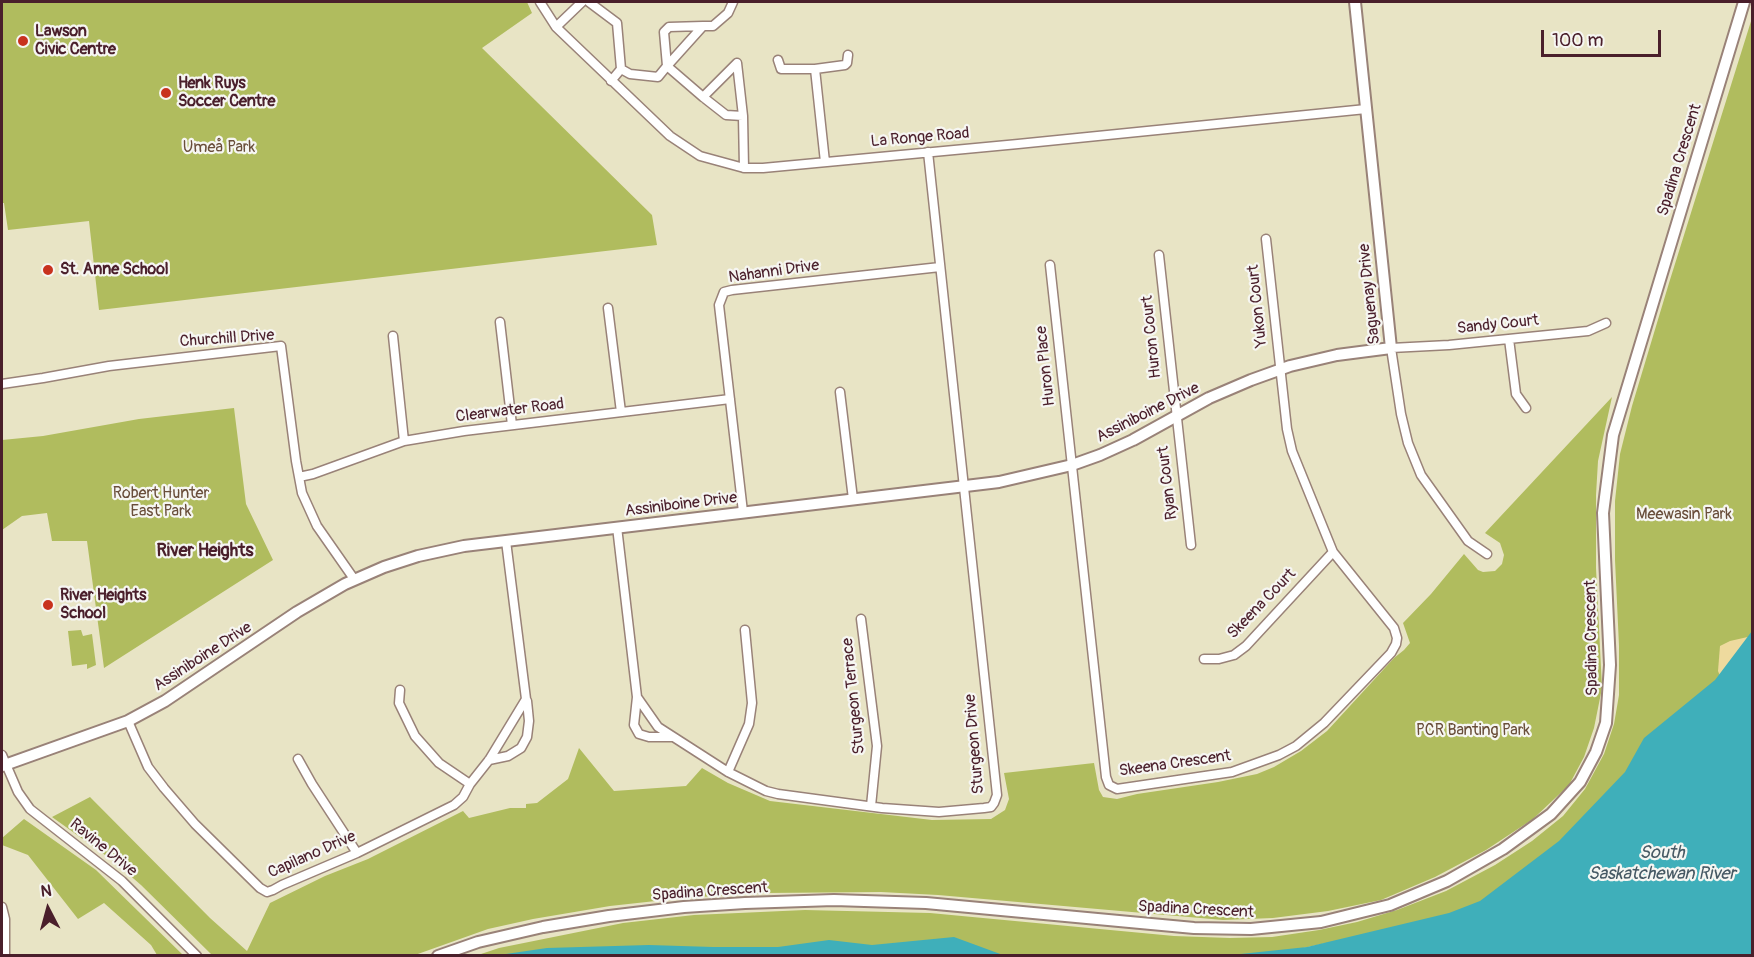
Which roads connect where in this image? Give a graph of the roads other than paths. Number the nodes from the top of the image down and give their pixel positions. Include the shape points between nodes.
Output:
1 (540, 2) edge
2 (582, 2) edge
3 (590, 2) edge
4 (733, 2) edge
5 (1355, 2) edge
6 (1744, 2) edge
7 (556, 27) junction
8 (703, 27) junction
9 (848, 55) dead end
10 (778, 60) dead end
11 (667, 66) junction
12 (621, 69) junction
13 (815, 69) junction
14 (611, 81) junction
15 (703, 97) junction
16 (1366, 109) junction
17 (743, 116) junction
18 (928, 152) junction
19 (825, 162) junction
20 (744, 168) junction
21 (1266, 239) dead end
22 (1159, 255) dead end
23 (1050, 264) dead end
24 (940, 267) junction
25 (608, 308) dead end
26 (500, 322) dead end
27 (1606, 323) dead end
28 (393, 336) dead end
29 (1509, 339) junction
30 (1391, 348) junction
31 (1280, 369) junction
32 (2, 384) edge
33 (840, 392) dead end
34 (730, 399) junction
35 (1526, 408) dead end
36 (621, 412) junction
37 (1175, 417) junction
38 (512, 425) junction
39 (404, 441) junction
40 (1072, 465) junction
41 (299, 477) junction
42 (964, 487) junction
43 (853, 499) junction
44 (743, 512) junction
45 (617, 527) junction
46 (507, 542) junction
47 (1191, 545) dead end
48 (1333, 552) junction
49 (1488, 554) dead end
50 (354, 579) junction
51 (861, 619) dead end
52 (745, 630) dead end
53 (1204, 659) dead end
54 (400, 690) dead end
55 (637, 697) junction
56 (526, 699) junction
57 (128, 721) junction
58 (673, 737) junction
59 (298, 759) dead end
60 (489, 760) junction
61 (3, 762) edge
62 (728, 772) junction
63 (470, 784) junction
64 (871, 806) junction
65 (357, 853) junction
66 (2, 907) edge
67 (5, 956) edge
68 (198, 956) edge
69 (438, 956) edge

1 - 7 street, La Ronge Road
2 - 7 street
3 - 12 street via 617,23
4 - 8 street via 728,13 713,26
5 - 16 street, Saguenay Drive
6 - 69 street, Spadina Crescent via 1613,435 1603,513 1610,666 1606,723 1580,782 1551,814 1503,849 1447,881 1390,904 1321,922 1251,929 1194,928 926,903 745,903 684,907 543,927
7 - 14 street, La Ronge Road
8 - 11 street
8 - 11 street via 669,27 664,32
9 - 13 street via 844,65
10 - 13 street via 781,69
11 - 12 street via 658,77
11 - 15 street
12 - 14 street
13 - 19 street
14 - 20 street, La Ronge Road via 691,151
15 - 17 street via 726,115
15 - 17 street via 736,63
16 - 18 street, La Ronge Road
16 - 30 street, Saguenay Drive
17 - 20 street
18 - 19 street, La Ronge Road
18 - 24 street
19 - 20 street, La Ronge Road
21 - 31 street, Yukon Court
22 - 37 street, Huron Court
23 - 40 street, Huron Place
24 - 34 street, Nahanni Drive via 724,292 719,306
24 - 42 street
25 - 36 street
26 - 38 street
27 - 29 street, Sandy Court via 1588,331
28 - 39 street
29 - 30 street, Sandy Court
29 - 35 street via 1516,394
30 - 31 street, Assiniboine Drive via 1337,354
30 - 49 street, Saguenay Drive via 1401,414 1421,475 1468,541
31 - 37 street, Assiniboine Drive
31 - 48 street, Skeena Crescent via 1292,451
32 - 41 street, Churchill Drive via 109,366 281,346
33 - 43 street
34 - 36 street, Clearwater Road
34 - 44 street, Nahanni Drive
36 - 38 street, Clearwater Road
37 - 40 street, Assiniboine Drive via 1133,440
37 - 47 street, Ryan Court
38 - 39 street, Clearwater Road
39 - 41 street, Clearwater Road
40 - 42 street, Assiniboine Drive
40 - 48 street, Skeena Crescent via 1106,777 1113,788 1232,772 1279,755 1324,723 1391,653 1397,638 1394,628
41 - 50 street, Churchill Drive via 316,526
42 - 43 street, Assiniboine Drive
42 - 64 street, Sturgeon Drive via 997,799 991,807 939,812
43 - 44 street, Assiniboine Drive
44 - 45 street, Assiniboine Drive
45 - 46 street, Assiniboine Drive
45 - 55 street, Sturgeon Drive
46 - 50 street, Assiniboine Drive via 418,556
46 - 56 street
48 - 53 street, Skeena Court via 1246,646 1234,655
50 - 57 street, Assiniboine Drive
51 - 64 street, Sturgeon Terrace via 877,746
52 - 62 street via 752,704 749,724
54 - 63 street via 399,704 415,736 439,763
55 - 58 street, Sturgeon Drive via 658,727
55 - 58 street, Sturgeon Drive via 634,725 639,734
56 - 60 street, Capilano Drive
56 - 60 street via 530,721 521,748
57 - 61 street, Assiniboine Drive
57 - 65 street, Capilano Drive via 148,767 164,788 260,888 273,891
58 - 62 street, Sturgeon Drive
59 - 65 street
60 - 63 street, Capilano Drive
61 - 68 street, Ravine Drive via 30,809 122,881
62 - 64 street, Sturgeon Drive via 778,794
63 - 65 street, Capilano Drive via 454,805
66 - 67 street

